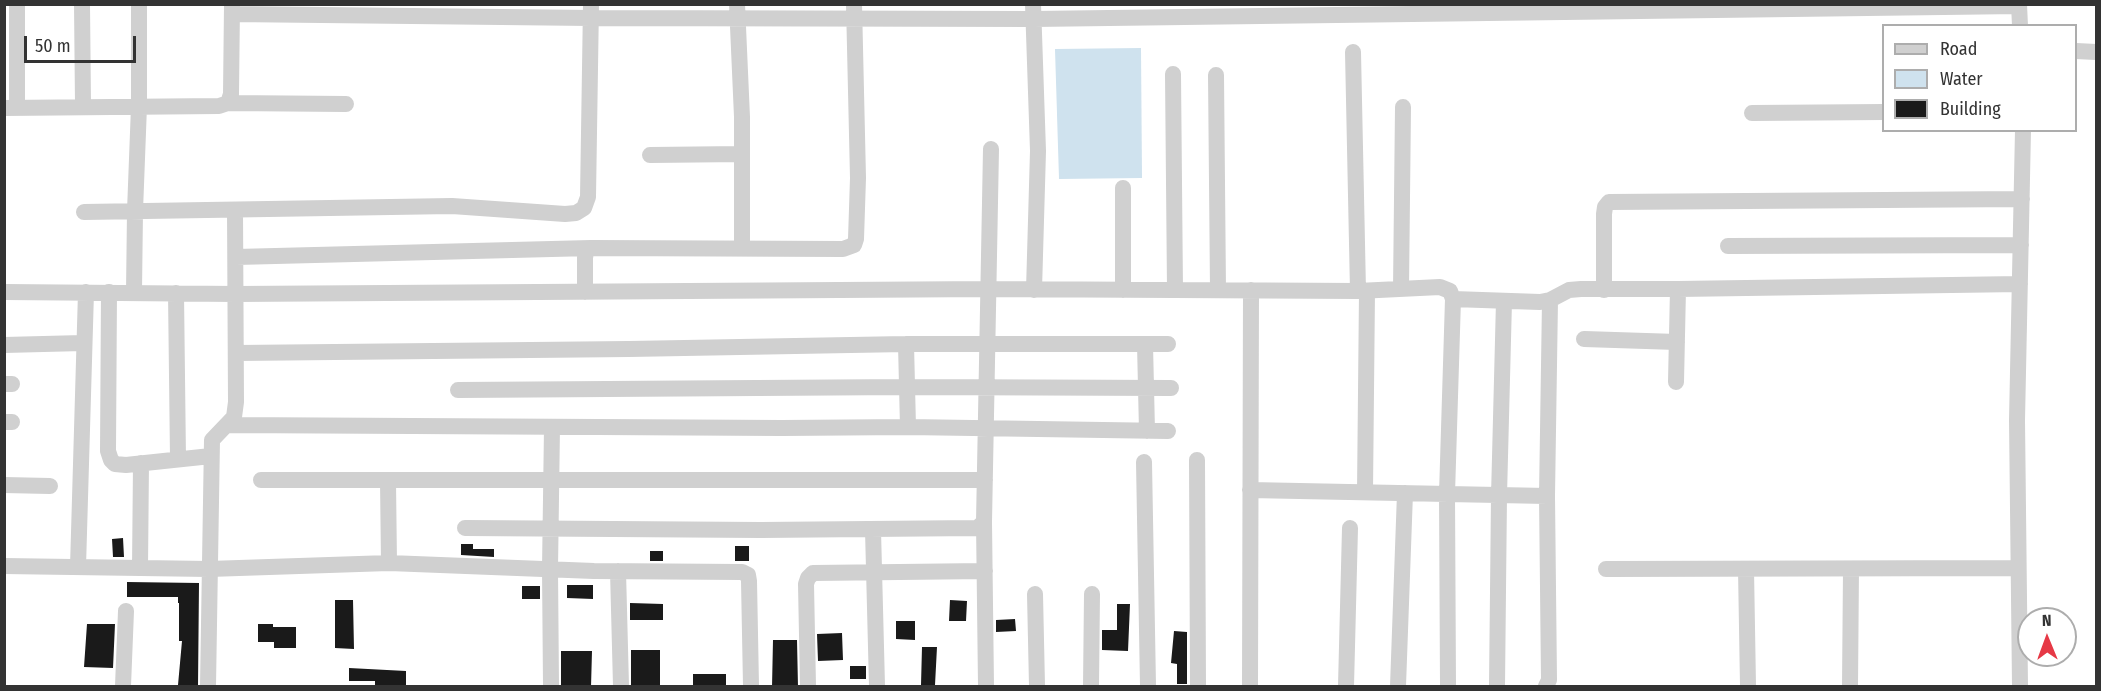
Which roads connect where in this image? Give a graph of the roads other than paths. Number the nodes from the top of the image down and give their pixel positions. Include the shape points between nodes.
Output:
1 (17, 4) edge
2 (82, 4) edge
3 (139, 4) edge
4 (2019, 5) edge
5 (232, 9) edge
6 (1515, 9) edge
7 (374, 10) edge
8 (455, 11) edge
9 (591, 11) edge
10 (737, 11) edge
11 (854, 11) edge
12 (1033, 12) edge
13 (2020, 24) edge
14 (2077, 51) edge
15 (1353, 52) dead end
16 (2097, 52) edge
17 (1173, 74) dead end
18 (1216, 75) dead end
19 (228, 103) junction
20 (346, 104) dead end
21 (83, 105) junction
22 (139, 106) junction
23 (11, 107) edge
24 (1403, 108) dead end
25 (1882, 112) edge
26 (1752, 113) dead end
27 (2023, 132) edge
28 (991, 149) dead end
29 (742, 154) junction
30 (650, 155) dead end
31 (1123, 188) dead end
32 (2022, 199) junction
33 (135, 211) junction
34 (235, 211) junction
35 (84, 212) dead end
36 (2021, 245) junction
37 (1728, 246) dead end
38 (742, 247) junction
39 (591, 248) junction
40 (236, 257) junction
41 (2020, 284) junction
42 (990, 289) junction
43 (1401, 289) junction
44 (1678, 289) junction
45 (1034, 290) junction
46 (1123, 290) junction
47 (1175, 290) junction
48 (1218, 290) junction
49 (1251, 290) junction
50 (1604, 290) junction
51 (1363, 291) junction
52 (4, 292) edge
53 (86, 292) junction
54 (109, 292) junction
55 (134, 292) junction
56 (585, 292) junction
57 (176, 293) junction
58 (236, 294) junction
59 (1453, 299) junction
60 (1550, 300) junction
61 (1504, 301) junction
62 (1584, 339) dead end
63 (1677, 342) junction
64 (83, 343) junction
65 (906, 344) junction
66 (1145, 344) junction
67 (1168, 344) dead end
68 (4, 345) edge
69 (989, 345) junction
70 (237, 353) junction
71 (1676, 382) dead end
72 (907, 387) junction
73 (988, 387) junction
74 (1146, 388) junction
75 (1171, 388) dead end
76 (458, 390) dead end
77 (228, 425) junction
78 (552, 427) junction
79 (908, 427) junction
80 (987, 429) junction
81 (1147, 431) junction
82 (1167, 431) dead end
83 (211, 456) junction
84 (178, 459) junction
85 (1197, 460) dead end
86 (1144, 462) dead end
87 (141, 463) junction
88 (550, 479) junction
89 (261, 480) dead end
90 (986, 480) junction
91 (388, 481) junction
92 (4, 485) edge
93 (50, 486) dead end
94 (1250, 490) junction
95 (1365, 492) junction
96 (1405, 493) junction
97 (1448, 494) junction
98 (1547, 495) junction
99 (1499, 496) junction
100 (984, 522) junction
101 (465, 528) dead end
102 (550, 528) junction
103 (1350, 528) dead end
104 (873, 530) junction
105 (389, 563) junction
106 (4, 566) edge
107 (78, 567) junction
108 (140, 567) junction
109 (209, 568) junction
110 (1851, 568) junction
111 (2018, 568) junction
112 (550, 569) junction
113 (1606, 569) dead end
114 (1746, 569) junction
115 (618, 571) junction
116 (985, 571) junction
117 (874, 572) junction
118 (1035, 594) dead end
119 (1092, 594) dead end
120 (126, 611) dead end
121 (123, 687) edge
122 (208, 687) edge
123 (551, 687) edge
124 (621, 687) edge
125 (751, 687) edge
126 (808, 687) edge
127 (877, 687) edge
128 (986, 687) edge
129 (1037, 687) edge
130 (1091, 687) edge
131 (1148, 687) edge
132 (1198, 687) edge
133 (1250, 687) edge
134 (1346, 687) edge
135 (1398, 687) edge
136 (1449, 687) edge
137 (1497, 687) edge
138 (1546, 687) edge
139 (1748, 687) edge
140 (1850, 687) edge
141 (2020, 687) edge

1 - 23 street
2 - 21 street
3 - 22 street
4 - 6 street
4 - 13 street
5 - 7 street
5 - 19 street
6 - 12 street
7 - 8 street
8 - 9 street
9 - 10 street
9 - 34 street via 588,197 584,208 576,213 452,206
10 - 11 street
10 - 29 street
11 - 12 street
11 - 38 street via 858,178 854,245 843,249
12 - 45 street via 1038,151
14 - 16 street
15 - 51 street
17 - 47 street
18 - 48 street
19 - 20 street
19 - 22 street
21 - 22 street
21 - 23 street
22 - 33 street
24 - 43 street
25 - 26 street
27 - 32 street
28 - 42 street
29 - 30 street
29 - 38 street
31 - 46 street
32 - 36 street
32 - 50 street via 1609,202 1604,214
33 - 34 street
33 - 35 street
33 - 55 street
34 - 40 street
36 - 37 street
36 - 41 street
38 - 39 street
39 - 40 street
39 - 56 street via 585,258
40 - 58 street
41 - 44 street
41 - 111 street
42 - 45 street
42 - 56 street
42 - 69 street
43 - 51 street
43 - 59 street via 1440,287 1450,291
44 - 50 street
44 - 63 street
45 - 46 street
46 - 47 street
47 - 48 street
48 - 49 street
49 - 51 street
49 - 94 street
50 - 60 street via 1569,290
51 - 95 street
52 - 53 street
53 - 54 street
53 - 64 street
54 - 55 street
54 - 87 street via 108,451 115,464
55 - 57 street
56 - 58 street
57 - 58 street
57 - 84 street
58 - 70 street
59 - 61 street
59 - 97 street
60 - 61 street
60 - 98 street
61 - 99 street
62 - 63 street
63 - 71 street
64 - 68 street
64 - 107 street
65 - 69 street
65 - 70 street
65 - 72 street
66 - 67 street
66 - 69 street
66 - 74 street
69 - 73 street
70 - 77 street via 236,402 234,417
72 - 73 street
72 - 76 street
72 - 79 street
73 - 74 street
73 - 80 street
74 - 75 street
74 - 81 street
77 - 78 street
77 - 83 street via 213,440
78 - 79 street
78 - 88 street
79 - 80 street
80 - 81 street
80 - 90 street
81 - 82 street
83 - 84 street
83 - 109 street
84 - 87 street
85 - 132 street
86 - 131 street
87 - 108 street
88 - 90 street
88 - 91 street
88 - 102 street
89 - 91 street
90 - 100 street
91 - 105 street
92 - 93 street
94 - 95 street
94 - 133 street
95 - 96 street
96 - 97 street
96 - 135 street
97 - 99 street
97 - 136 street
98 - 99 street
98 - 138 street
99 - 137 street
100 - 104 street via 977,528 966,529
100 - 116 street
101 - 102 street
102 - 104 street
102 - 112 street
103 - 134 street
104 - 117 street
105 - 109 street
105 - 112 street
106 - 107 street
107 - 108 street
108 - 109 street
109 - 122 street
110 - 111 street
110 - 114 street
110 - 140 street
111 - 141 street
112 - 115 street
112 - 123 street
113 - 114 street
114 - 139 street
115 - 124 street
115 - 125 street via 748,575
116 - 117 street
116 - 128 street
117 - 126 street via 822,572 808,578
117 - 127 street
118 - 129 street
119 - 130 street
120 - 121 street

